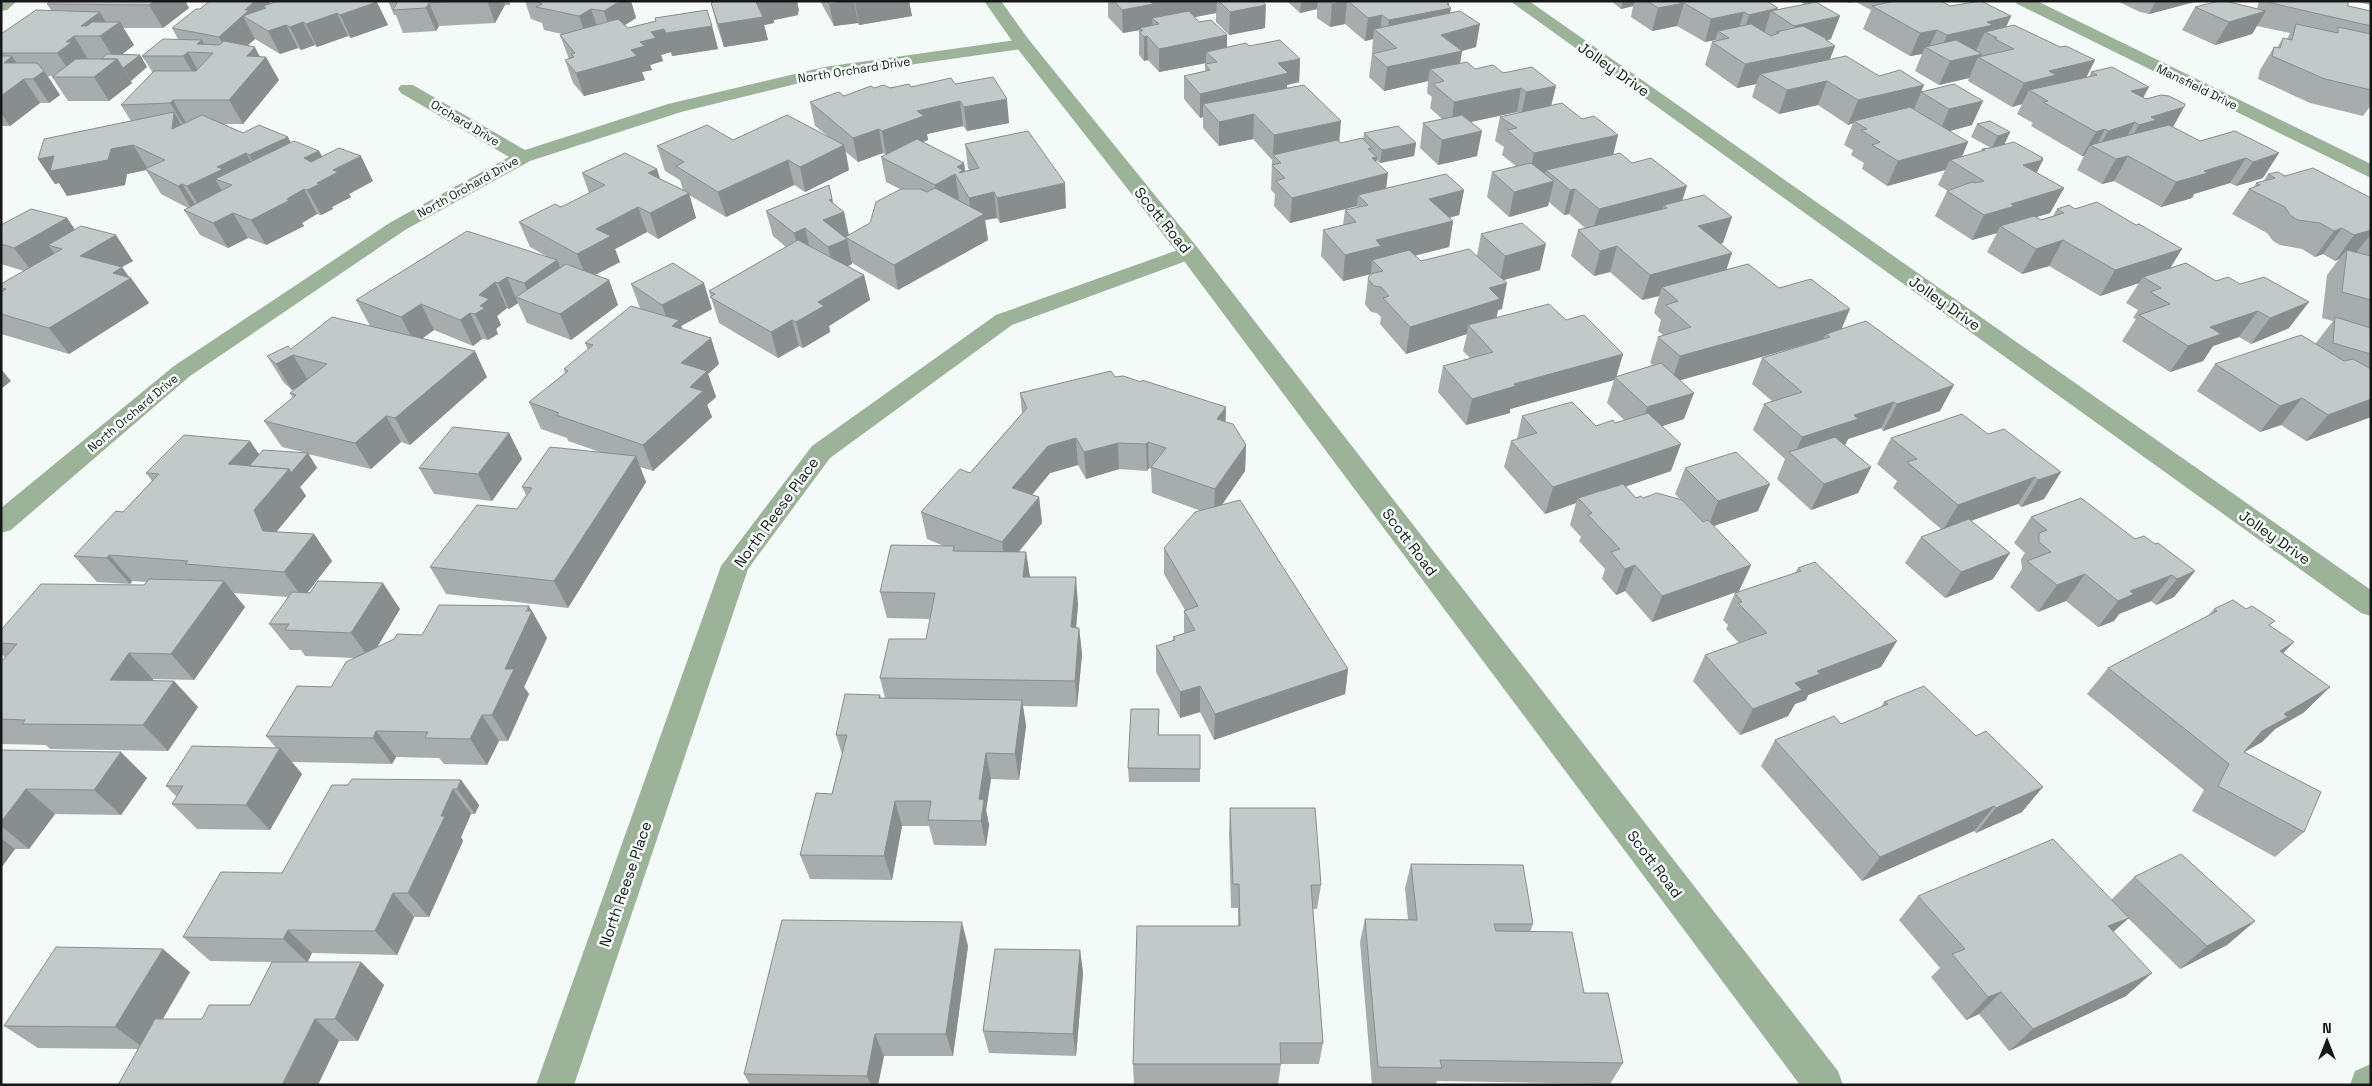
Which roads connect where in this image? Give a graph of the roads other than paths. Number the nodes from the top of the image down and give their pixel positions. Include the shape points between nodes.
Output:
1 (9, 1) edge
2 (992, 1) edge
3 (1518, 1) edge
4 (2022, 1) edge
5 (1, 6) edge
6 (1023, 44) junction
7 (407, 89) dead end
8 (523, 158) junction
9 (2371, 172) edge
10 (1189, 252) junction
11 (1, 523) edge
12 (2371, 605) edge
13 (556, 1085) edge
14 (1824, 1085) edge

1 - 5 street
2 - 6 street, Scott Road
3 - 12 street, Jolley Drive
4 - 9 street, Mansfield Drive
6 - 8 street, North Orchard Drive via 824,72 675,108
6 - 10 street, Scott Road
7 - 8 street, Orchard Drive
8 - 11 street, North Orchard Drive via 398,226 182,372
10 - 13 street, North Reese Place via 1004,320 820,452 735,566
10 - 14 street, Scott Road

